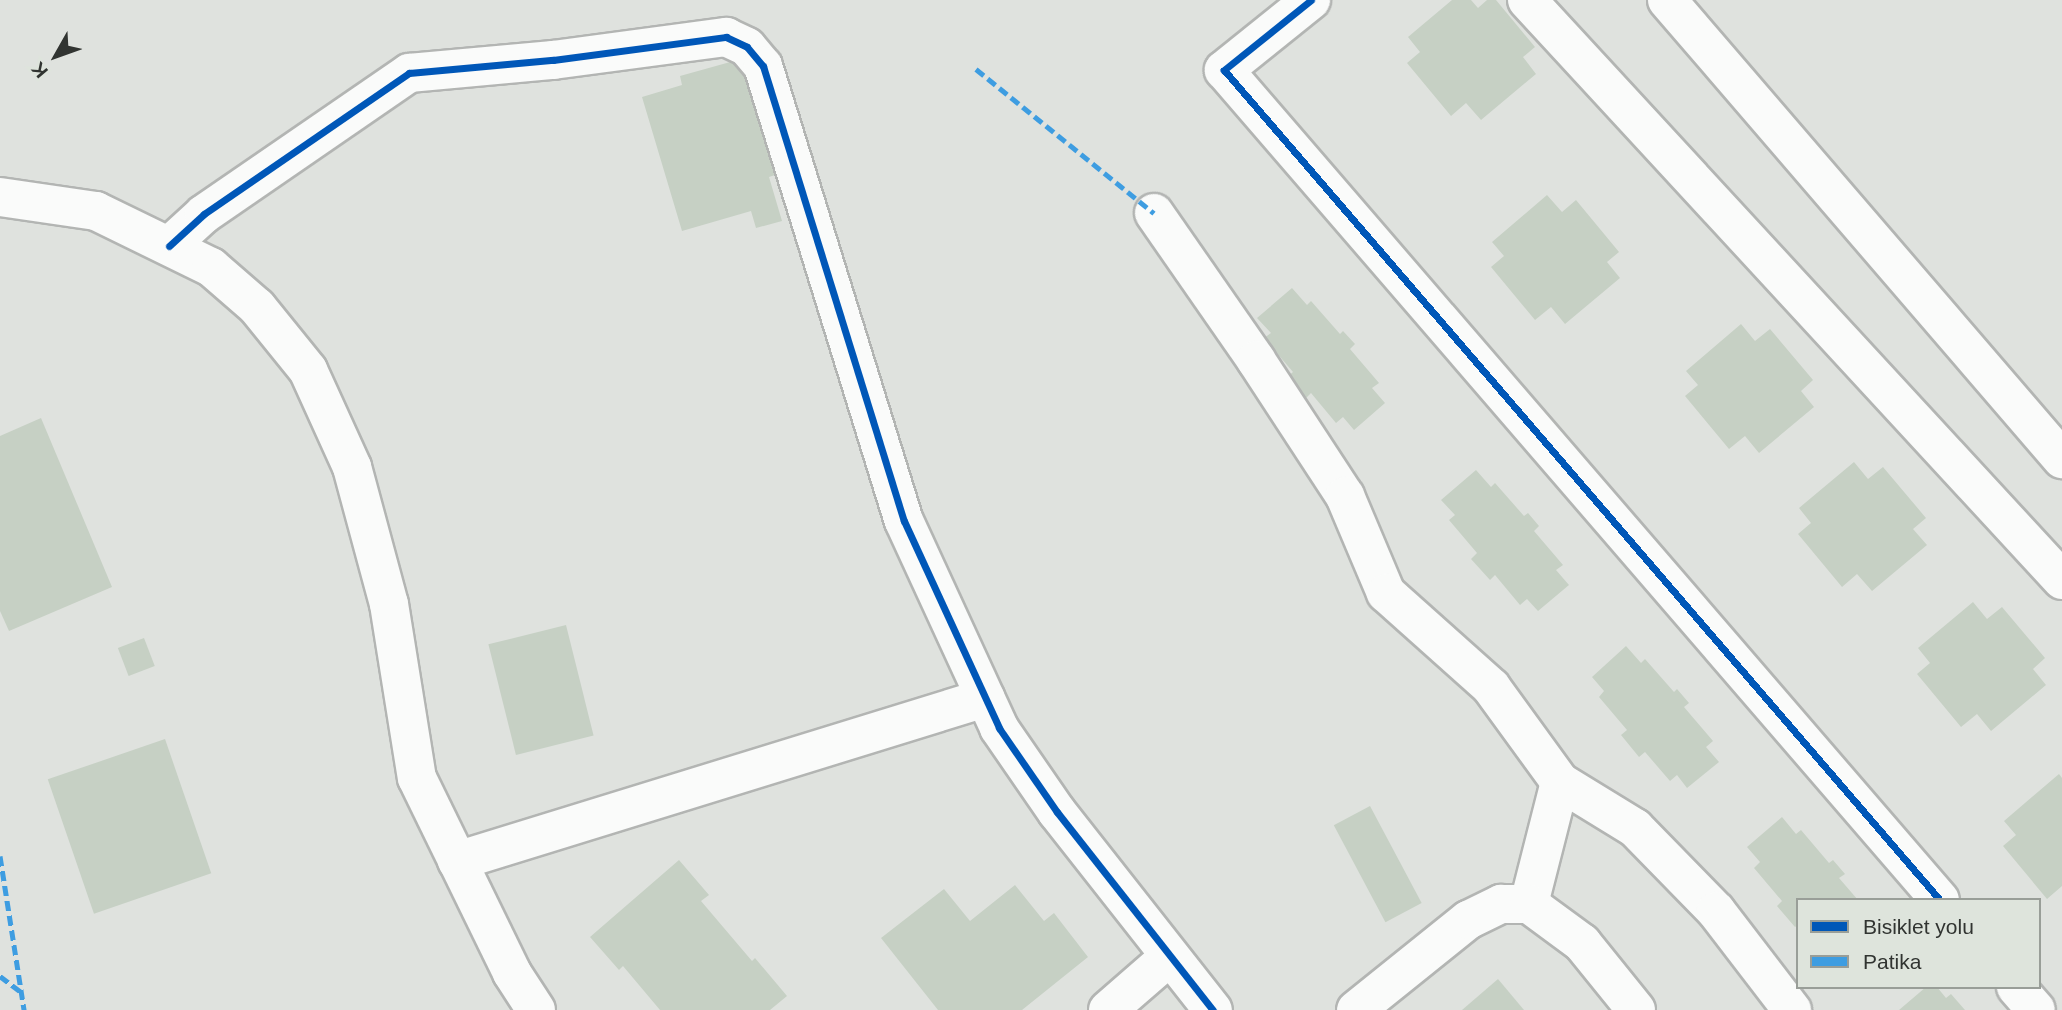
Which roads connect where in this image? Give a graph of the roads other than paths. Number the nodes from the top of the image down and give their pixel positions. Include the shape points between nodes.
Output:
1 (1311, 0) edge
2 (1527, 0) edge
3 (1667, 0) edge
4 (0, 197) edge
5 (1154, 213) dead end
6 (169, 246) junction
7 (2062, 459) edge
8 (2062, 580) edge
9 (985, 698) junction
10 (1560, 782) junction
11 (457, 861) junction
12 (1938, 898) edge
13 (1529, 904) junction
14 (1169, 957) junction
15 (2018, 989) edge
16 (536, 1010) edge
17 (1108, 1010) edge
18 (1213, 1010) edge
19 (1356, 1010) edge
20 (1636, 1010) edge
21 (1792, 1010) edge
22 (2035, 1010) edge

1 - 12 street via 1224,70
2 - 8 street
3 - 7 street
4 - 6 street via 96,211
5 - 10 street via 1345,496 1386,593 1491,687
6 - 9 street via 204,214 409,73 726,37 747,47 763,66 904,521
6 - 11 street via 211,267 257,307 308,370 352,467 382,579 417,778
9 - 11 street
9 - 14 street via 999,728 1056,812
10 - 13 street
10 - 21 street via 1635,828 1716,911
11 - 16 street via 512,973
13 - 19 street via 1501,904 1468,920
13 - 20 street via 1582,943
14 - 17 street
14 - 18 street
15 - 22 street

